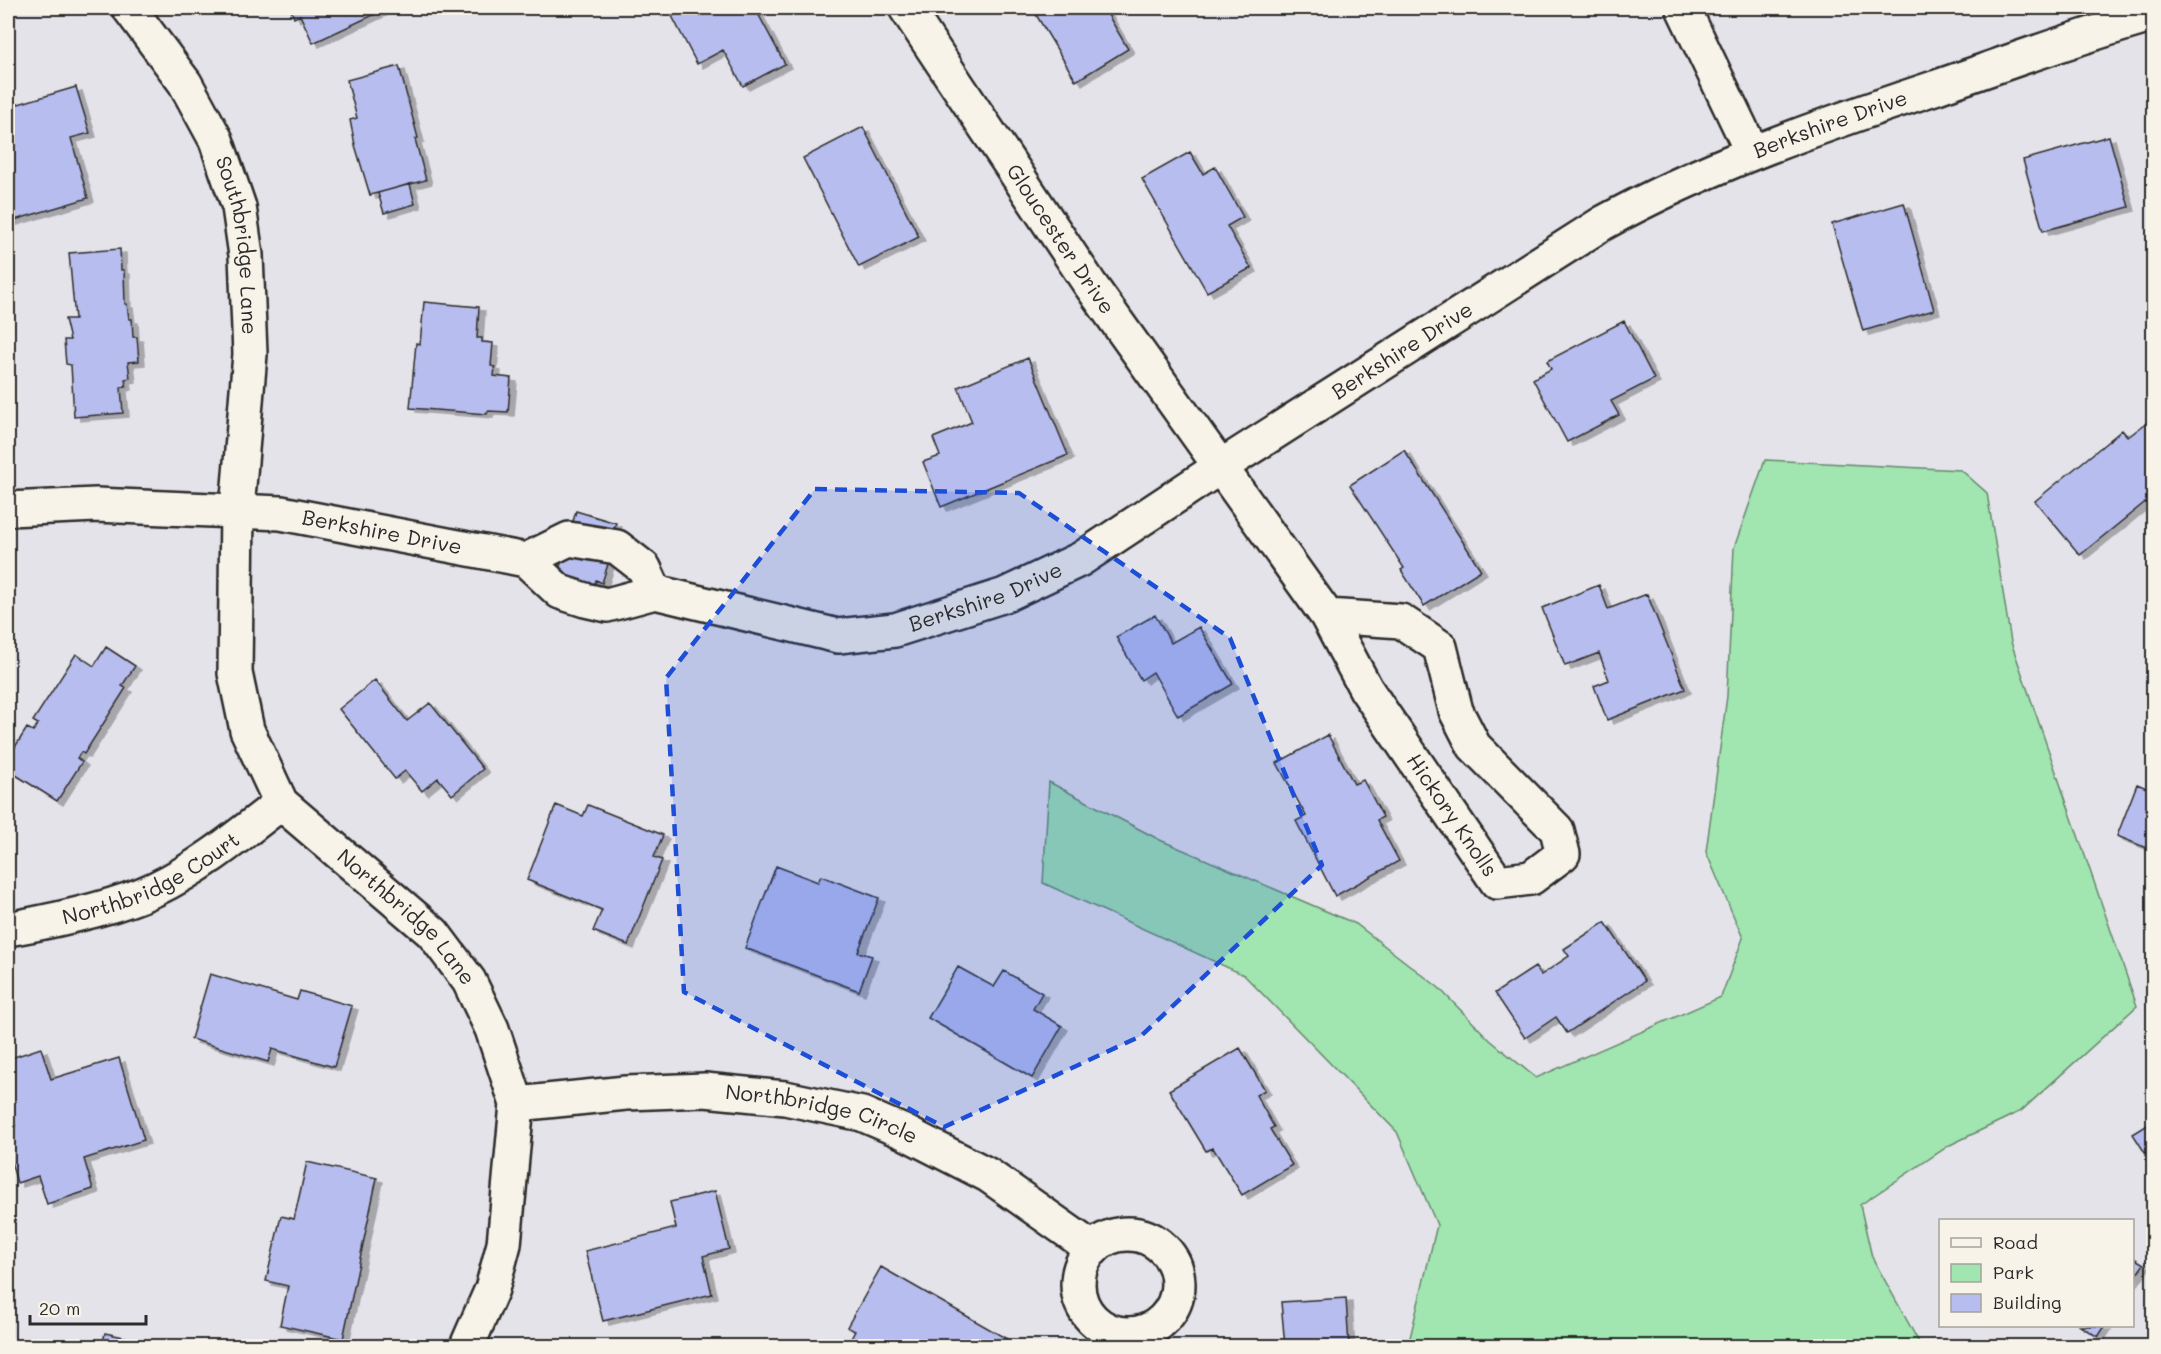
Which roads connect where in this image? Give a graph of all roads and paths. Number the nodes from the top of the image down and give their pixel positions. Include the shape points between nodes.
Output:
1 (129, 8) edge
2 (906, 8) edge
3 (1683, 8) edge
4 (2154, 15) edge
5 (1752, 152) junction
6 (1220, 467) junction
7 (8, 509) edge
8 (237, 510) junction
9 (526, 560) junction
10 (655, 592) junction
11 (1327, 616) junction
12 (281, 803) junction
13 (8, 929) edge
14 (517, 1104) junction
15 (1092, 1249) dead end
16 (467, 1347) edge

1 - 8 street, Southbridge Lane via 185,83 216,140 239,207 246,255 250,354
2 - 6 street, Gloucester Drive via 1089,283
3 - 5 street
4 - 5 street, Berkshire Drive
5 - 6 street, Berkshire Drive via 1602,223
6 - 10 street, Berkshire Drive via 1081,560 1005,595 895,630 838,636
6 - 11 street, Hickory Knolls
7 - 8 street, Berkshire Drive via 96,505
8 - 9 street, Berkshire Drive via 281,513
8 - 12 street, Northbridge Lane via 235,673 247,730
9 - 10 street, Berkshire Drive via 560,592 585,600 607,605
9 - 10 street via 569,539 617,547 644,568
11 - 11 street, Hickory Knolls via 1366,689 1497,882 1531,878 1563,854 1557,830 1474,746 1456,711 1440,646 1401,621
12 - 13 street, Northbridge Court via 213,856 154,890
12 - 14 street, Northbridge Lane via 433,933 469,981 492,1029
14 - 15 street, Northbridge Circle via 705,1090 785,1098 862,1114 988,1175
14 - 16 street, Northbridge Lane via 504,1244 492,1288

